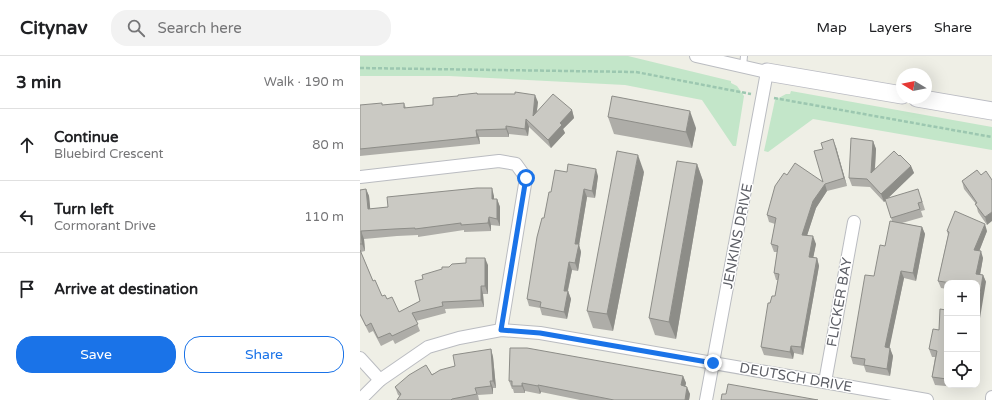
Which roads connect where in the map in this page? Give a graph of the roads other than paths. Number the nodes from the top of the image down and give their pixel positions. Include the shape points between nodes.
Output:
1 (696, 56) edge
2 (743, 61) edge
3 (767, 72) junction
4 (896, 94) edge
5 (932, 101) edge
6 (992, 111) edge
7 (360, 177) edge
8 (854, 222) dead end
9 (501, 330) junction
10 (360, 358) edge
11 (713, 363) junction
12 (380, 380) junction
13 (825, 382) junction
14 (360, 400) edge
15 (706, 400) edge
16 (927, 400) edge

1 - 2 street
2 - 3 street
3 - 4 main road
3 - 11 street, JENKINS DRIVE
5 - 6 main road
7 - 9 street via 499,161 516,164 526,178
8 - 13 street, FLICKER BAY
9 - 11 street, DEUTSCH DRIVE via 540,333
9 - 12 street, DEUTSCH DRIVE via 428,347
10 - 12 street
11 - 13 street, DEUTSCH DRIVE
11 - 15 street, JENKINS DRIVE
12 - 14 street, DEUTSCH DRIVE
13 - 16 street, DEUTSCH DRIVE

